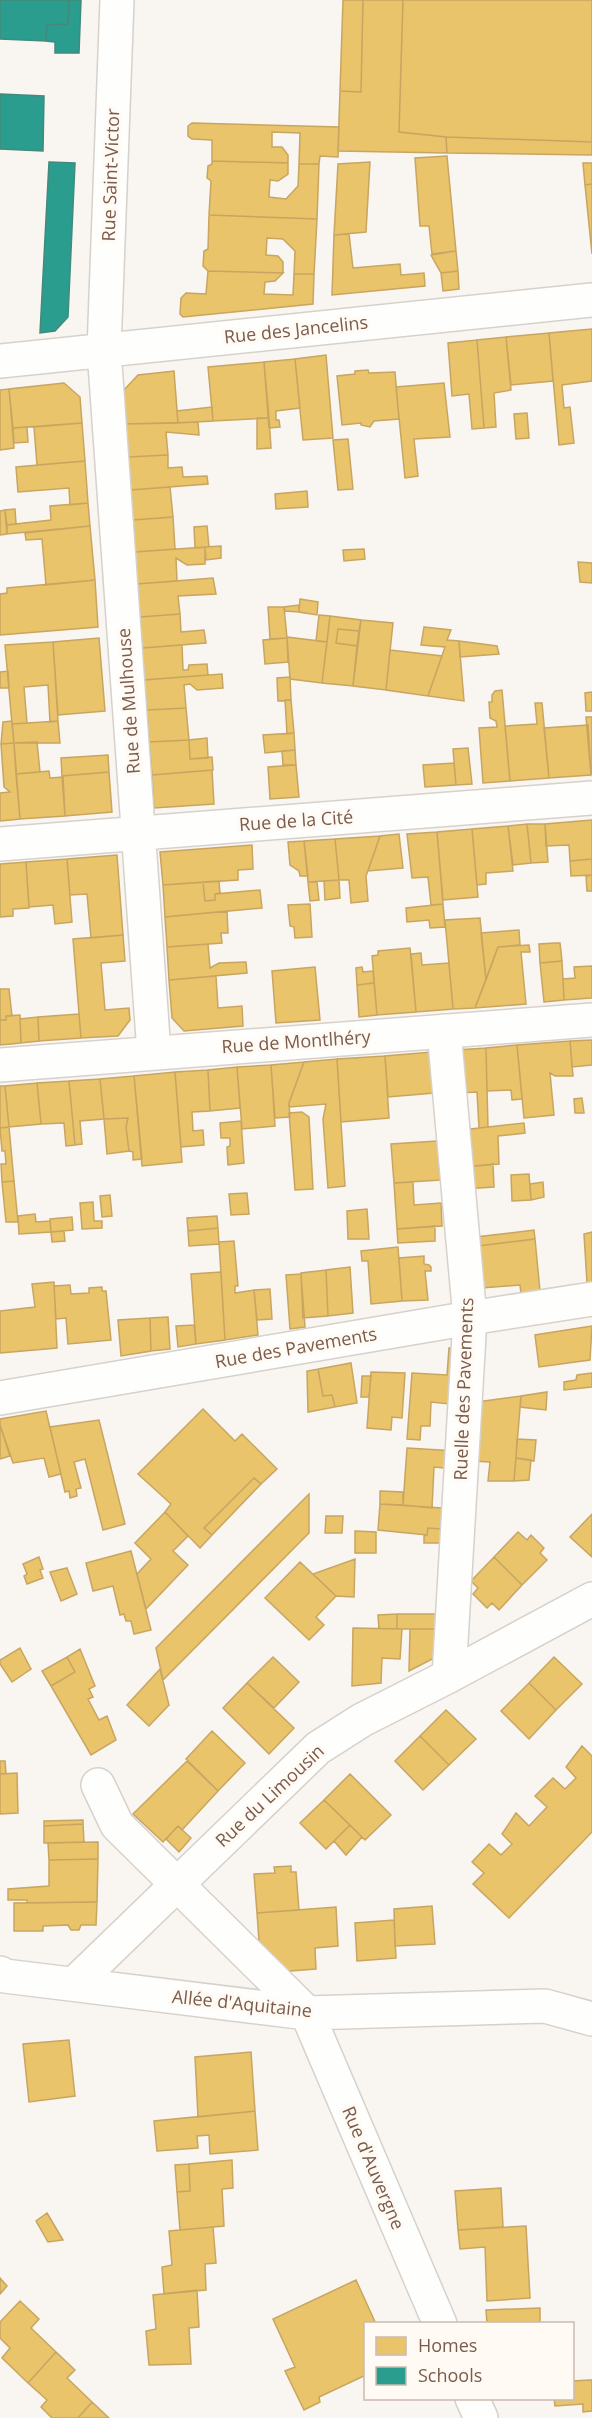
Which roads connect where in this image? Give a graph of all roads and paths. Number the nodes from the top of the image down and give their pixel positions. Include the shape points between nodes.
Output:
1 (117, 0) edge
2 (592, 300) edge
3 (104, 350) junction
4 (0, 361) edge
5 (592, 798) edge
6 (138, 833) junction
7 (0, 843) edge
8 (592, 1020) edge
9 (444, 1031) junction
10 (154, 1053) junction
11 (0, 1065) edge
12 (592, 1299) edge
13 (470, 1318) junction
14 (0, 1398) edge
15 (592, 1599) edge
16 (449, 1676) junction
17 (98, 1785) dead end
18 (177, 1886) junction
19 (0, 1973) edge
20 (74, 1984) junction
21 (307, 2013) junction
22 (592, 2019) edge
23 (439, 2322) edge
24 (473, 2400) edge
25 (481, 2418) edge

1 - 3 street, Rue Saint-Victor
2 - 3 street, Rue des Jancelins
3 - 4 street, Rue des Jancelins
3 - 6 street, Rue de Mulhouse
5 - 6 street, Rue de la Cité
6 - 7 street, Rue de la Cité
6 - 10 street, Rue de Mulhouse
8 - 9 street, Rue de Montlhéry
9 - 10 street, Rue de Montlhéry
9 - 13 street, Ruelle des Pavements
10 - 11 street, Rue de Montlhéry
12 - 13 street, Rue des Pavements
13 - 14 street, Rue des Pavements
13 - 16 street, Ruelle des Pavements
15 - 16 street, Rue du Limousin
16 - 18 street, Rue du Limousin via 362,1720 318,1748
17 - 18 street via 117,1825
18 - 20 street, Rue du Limousin
18 - 21 street
19 - 20 street, Allée d'Aquitaine
20 - 21 street, Allée d'Aquitaine
21 - 22 street, Allée d'Aquitaine via 545,2006
21 - 23 street, Rue d'Auvergne
24 - 25 street

